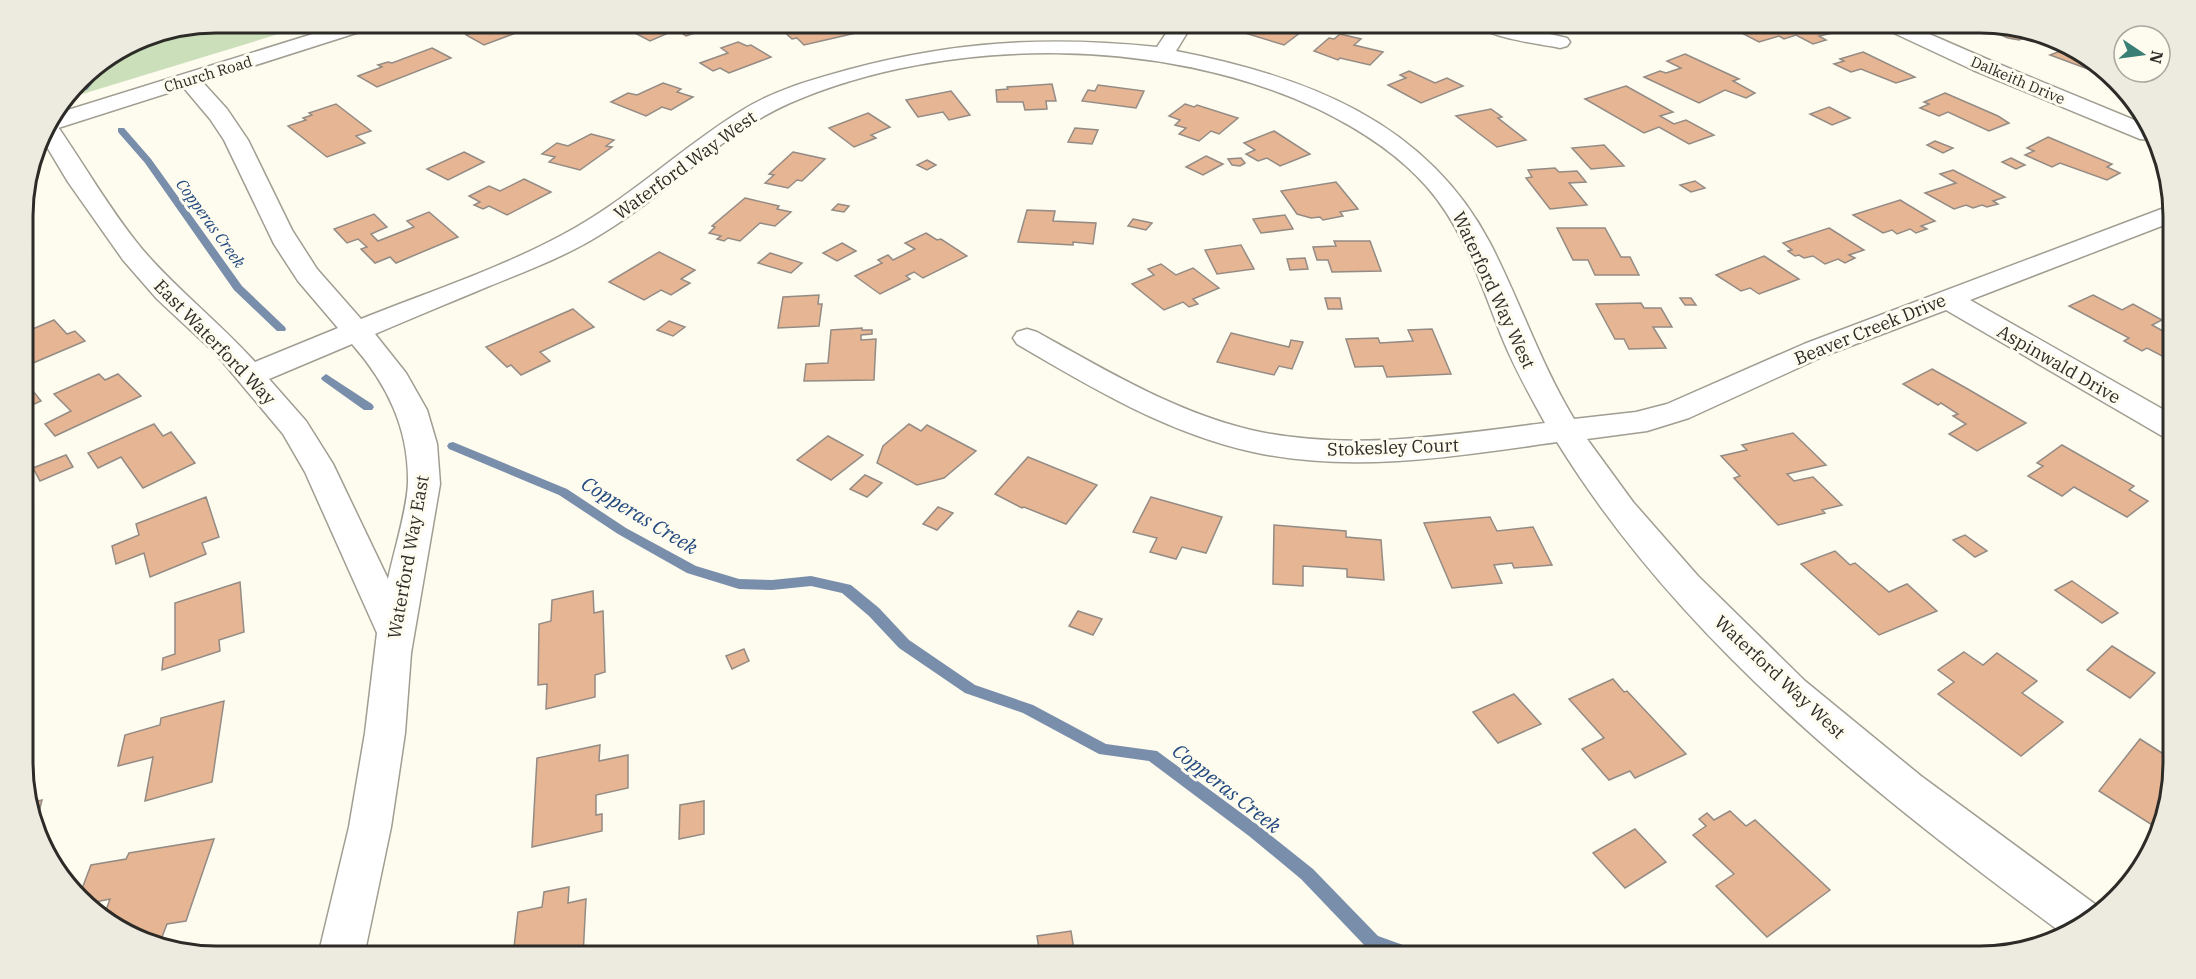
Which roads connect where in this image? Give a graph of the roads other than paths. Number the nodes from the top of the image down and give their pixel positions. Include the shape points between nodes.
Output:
1 (335, 33) edge
2 (1176, 33) edge
3 (1520, 33) edge
4 (1912, 33) edge
5 (1560, 42) dead end
6 (1163, 55) junction
7 (189, 81) junction
8 (59, 121) edge
9 (2143, 132) edge
10 (52, 135) edge
11 (2163, 217) edge
12 (1946, 298) junction
13 (357, 332) junction
14 (1027, 338) dead end
15 (251, 375) junction
16 (2163, 423) edge
17 (1566, 431) junction
18 (396, 633) junction
19 (2078, 917) edge
20 (343, 946) edge

1 - 7 street, Church Road
2 - 6 street
3 - 5 street
4 - 9 street, Dalkeith Drive
6 - 13 street, Waterford Way West via 1052,47 977,51 884,67 825,83 754,113 612,218 570,241
6 - 17 street, Waterford Way West via 1210,64 1305,93 1370,127 1403,150 1456,207 1530,367
7 - 8 street, Church Road
7 - 13 street, Waterford Way East via 227,125 287,245
10 - 15 street, East Waterford Way via 132,254 166,293
11 - 12 street, Beaver Creek Drive
12 - 16 street, Aspinwald Drive
12 - 17 street, Beaver Creek Drive via 1806,353 1740,386 1656,419
13 - 15 street, Waterford Way West
13 - 18 street, Waterford Way East via 403,388 417,424 424,471
14 - 17 street, Stokesley Court via 1154,408 1208,429 1255,441 1360,451 1455,445
15 - 18 street, East Waterford Way via 296,428 321,472
17 - 19 street, Waterford Way West via 1635,528 1715,616 1789,689 1896,783
18 - 20 street, Waterford Way East via 370,827

